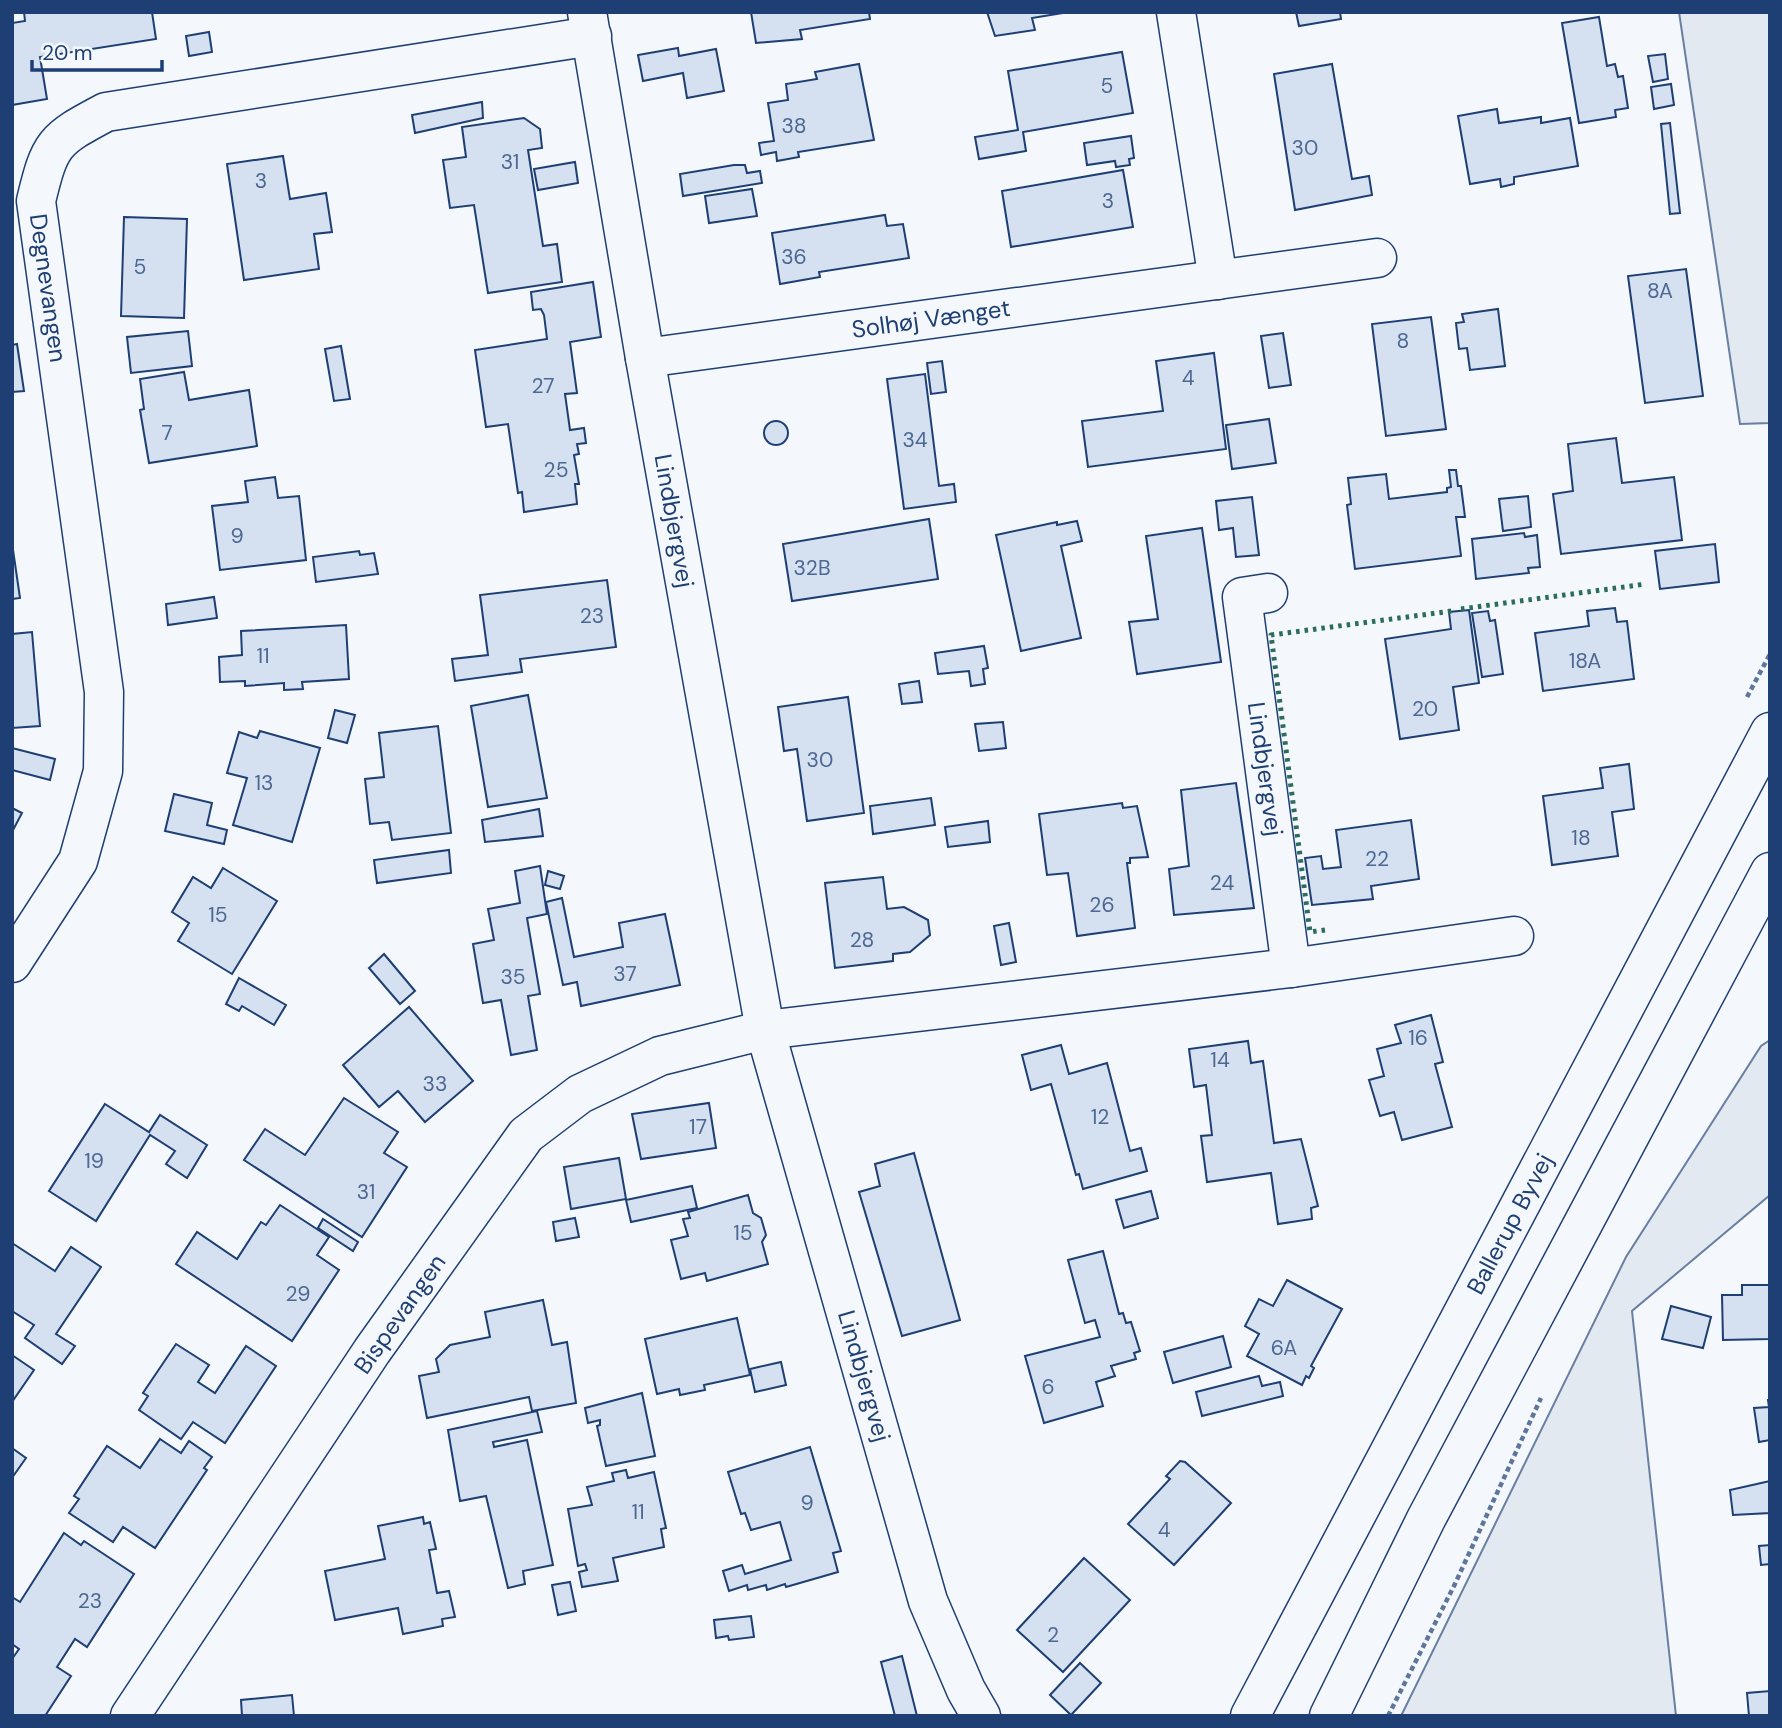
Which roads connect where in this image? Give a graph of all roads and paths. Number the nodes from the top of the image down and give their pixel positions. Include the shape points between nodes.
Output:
1 (1176, 12) edge
2 (590, 24) edge
3 (1377, 258) dead end
4 (1218, 280) junction
5 (645, 358) junction
6 (1268, 593) dead end
7 (1770, 732) edge
8 (1770, 872) edge
9 (1514, 936) dead end
10 (12, 963) edge
11 (1291, 968) junction
12 (765, 1030) junction
13 (1542, 1397) dead end
14 (130, 1716) edge
15 (981, 1716) edge
16 (1250, 1716) edge
17 (1329, 1716) edge
18 (1388, 1716) edge

1 - 4 street
2 - 5 street, Lindbjergvej
2 - 10 street, Degnevangen via 106,112 71,131 47,155 36,201 104,692 103,771 78,861
3 - 4 street, Solhøj Vænget
4 - 5 street, Solhøj Vænget
5 - 12 street, Lindbjergvej
6 - 11 street, Lindbjergvej via 1242,597
7 - 16 street, Ballerup Byvej
8 - 17 street via 1426,1519
9 - 11 street
11 - 12 street
12 - 14 street, Bispevangen via 660,1056 580,1094 526,1135 372,1351
12 - 15 street, Lindbjergvej via 928,1601
13 - 18 path

